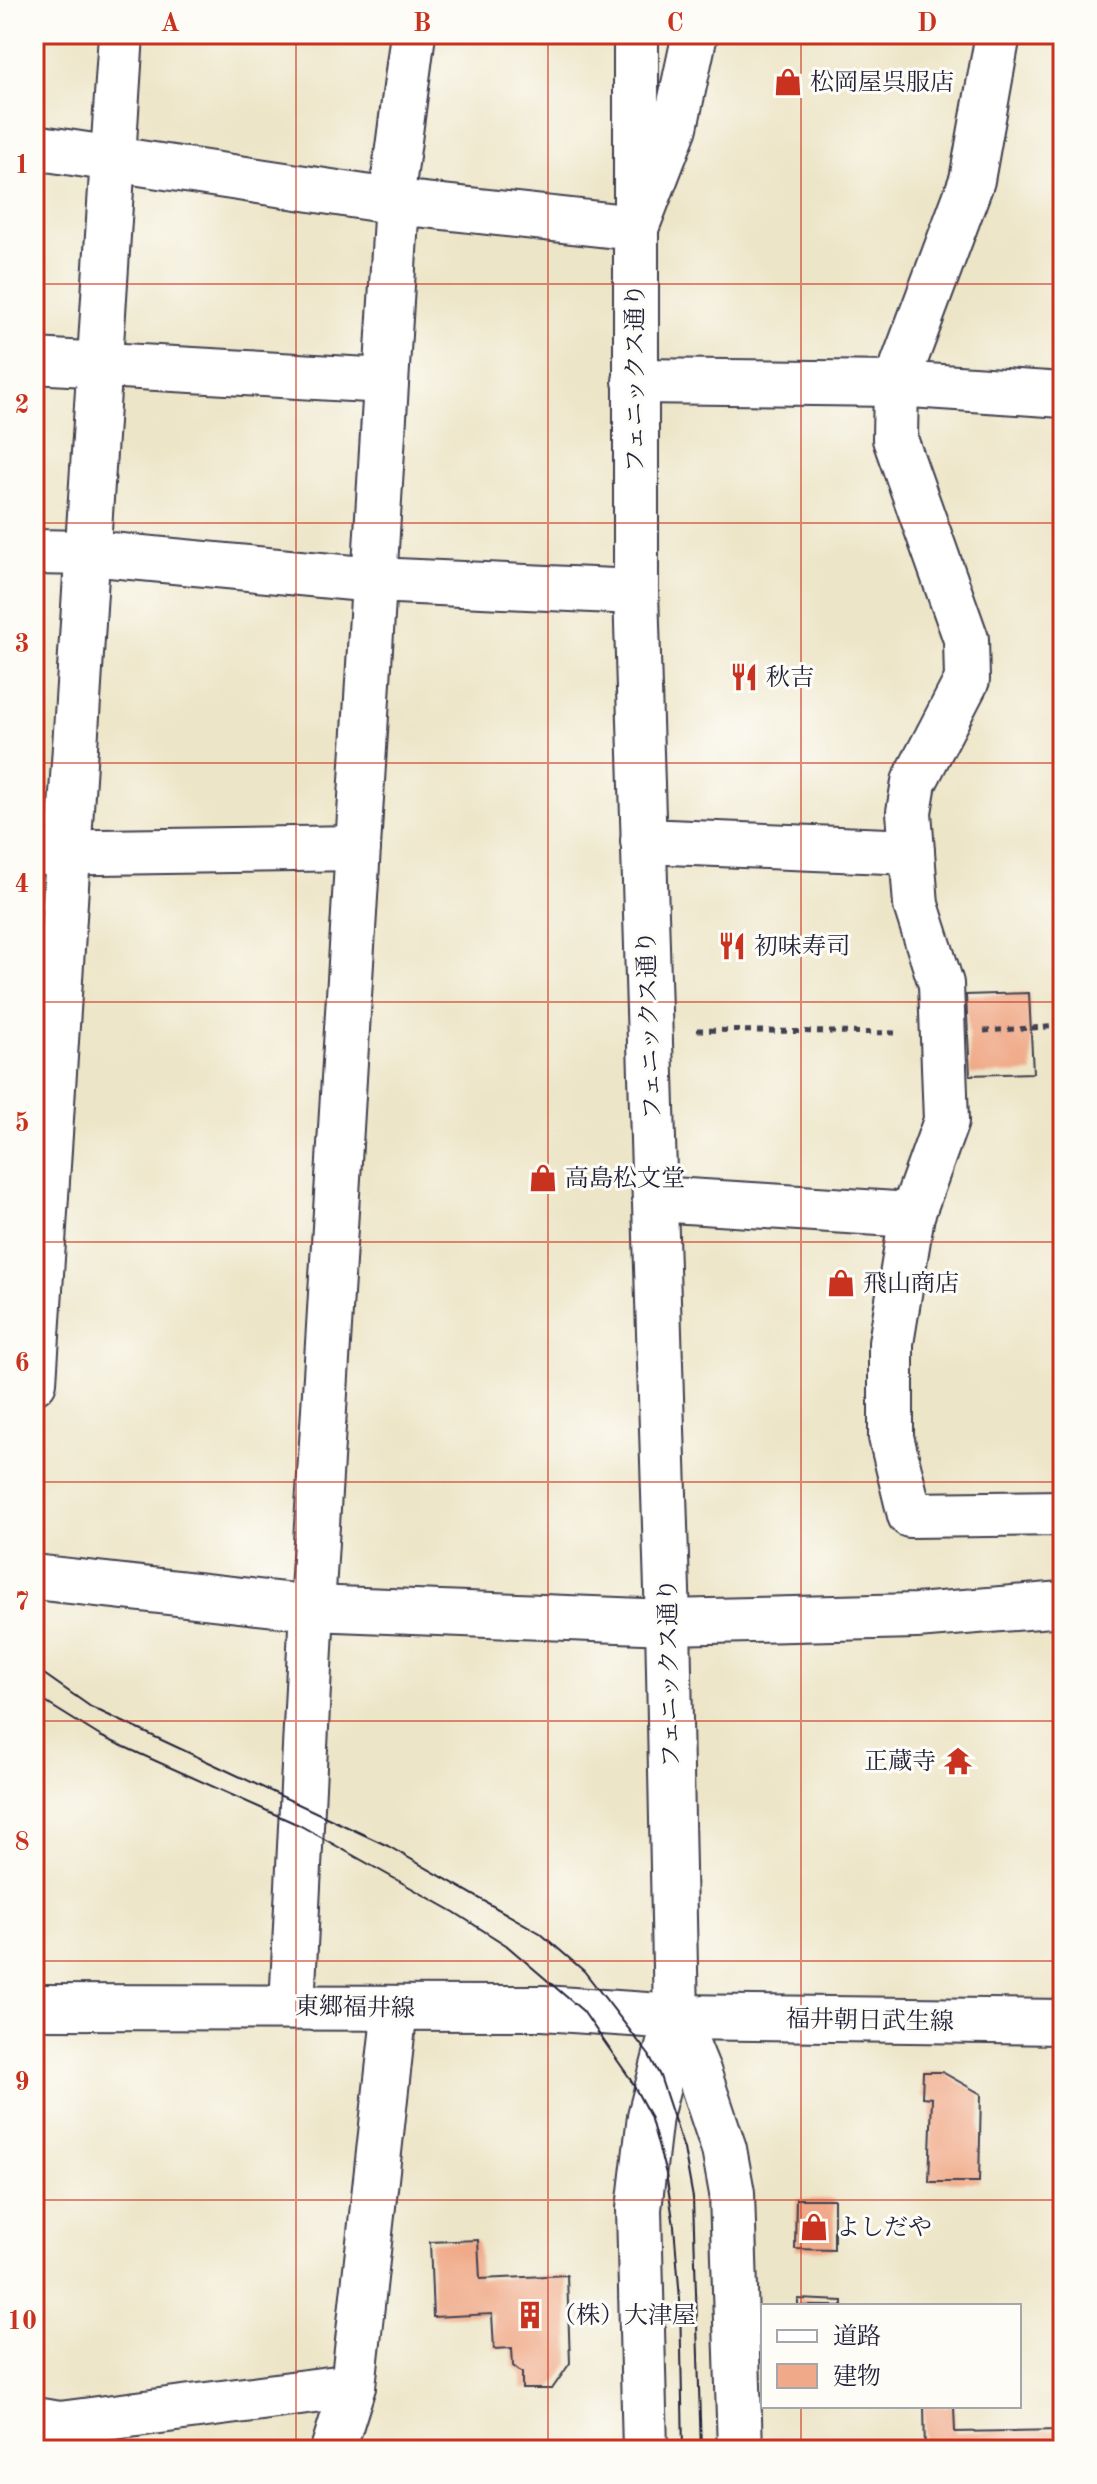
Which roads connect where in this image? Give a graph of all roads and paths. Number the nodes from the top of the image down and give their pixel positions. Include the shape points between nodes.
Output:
1 (121, 34) edge
2 (413, 34) edge
3 (636, 34) edge
4 (695, 34) edge
5 (998, 34) edge
6 (34, 147) edge
7 (113, 160) junction
8 (394, 202) junction
9 (636, 228) junction
10 (34, 361) edge
11 (101, 365) junction
12 (386, 381) junction
13 (635, 381) junction
14 (896, 384) junction
15 (1063, 395) edge
16 (34, 552) edge
17 (89, 553) junction
18 (374, 580) junction
19 (636, 592) junction
20 (643, 841) junction
21 (358, 848) junction
22 (912, 852) junction
23 (52, 854) edge
24 (1055, 886) dead end
25 (1063, 886) edge
26 (1063, 1026) edge
27 (697, 1030) dead end
28 (974, 1031) dead end
29 (913, 1033) dead end
30 (655, 1199) junction
31 (912, 1215) junction
32 (34, 1382) edge
33 (1063, 1513) edge
34 (34, 1577) edge
35 (1063, 1604) edge
36 (312, 1608) junction
37 (668, 1622) junction
38 (292, 2006) junction
39 (42, 2007) edge
40 (395, 2008) junction
41 (676, 2017) junction
42 (1063, 2022) edge
43 (353, 2386) junction
44 (34, 2420) edge
45 (333, 2450) edge
46 (645, 2450) edge
47 (740, 2450) edge

1 - 7 street
2 - 8 street
3 - 9 street, フェニックス通り
4 - 9 street via 675,127
5 - 14 street via 972,180
6 - 7 street
7 - 8 street
7 - 11 street
8 - 9 street
8 - 12 street
9 - 13 street, フェニックス通り
10 - 11 street
11 - 12 street
11 - 17 street
12 - 18 street
13 - 14 street
13 - 19 street, フェニックス通り
14 - 15 street
14 - 22 street via 895,439 966,639 967,680 914,782 909,812
16 - 17 street
17 - 18 street
17 - 23 street
18 - 19 street
18 - 21 street
19 - 20 street, フェニックス通り
20 - 22 street
20 - 30 street, フェニックス通り
21 - 23 street
21 - 36 street
22 - 31 street via 916,905 941,984 946,1121
23 - 32 street
24 - 25 path
26 - 28 path
27 - 29 path
30 - 31 street
30 - 37 street, フェニックス通り
31 - 33 street via 891,1343 891,1437 910,1515
34 - 36 street
35 - 37 street via 916,1616
36 - 37 street
36 - 38 street
37 - 41 street, フェニックス通り
38 - 39 street, 東郷福井線
38 - 40 street, 東郷福井線
40 - 41 street, 東郷福井線 via 543,2008
40 - 43 street
41 - 42 street, 福井朝日武生線
41 - 46 street, フェニックス通り via 650,2116 639,2209
41 - 47 street, フェニックス通り via 724,2149 732,2193
43 - 44 street via 60,2424
43 - 45 street

